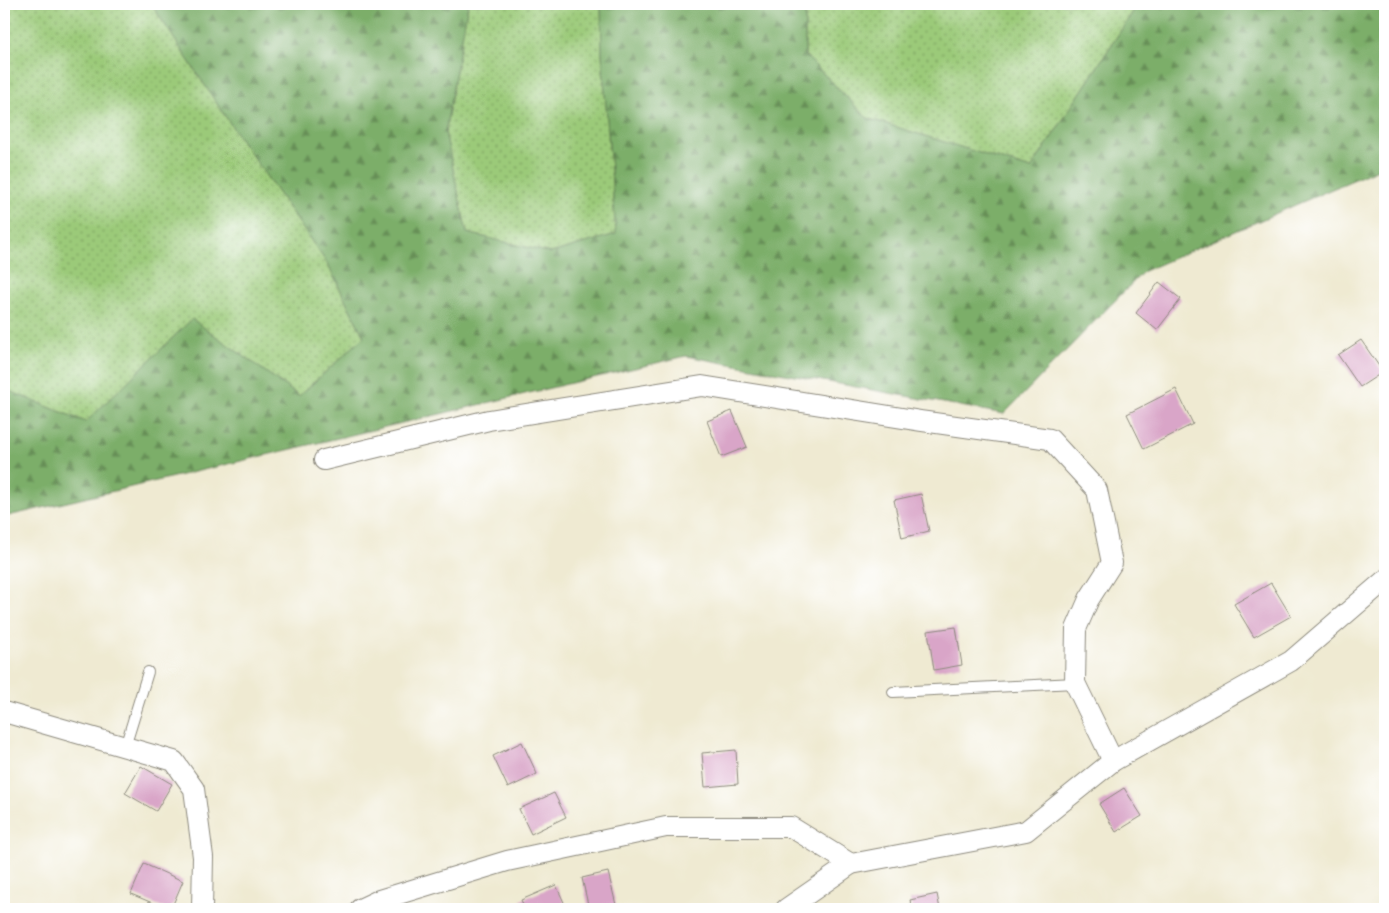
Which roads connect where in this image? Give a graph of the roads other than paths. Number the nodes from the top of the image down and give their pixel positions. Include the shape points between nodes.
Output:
1 (324, 460) dead end
2 (1385, 580) edge
3 (148, 672) dead end
4 (1075, 683) junction
5 (893, 692) dead end
6 (4, 712) edge
7 (125, 747) junction
8 (1114, 761) junction
9 (851, 864) junction
10 (202, 909) edge
11 (360, 909) edge
12 (786, 909) edge

1 - 4 street via 489,420 702,386 1050,439 1097,490 1112,563 1089,599 1076,629
2 - 8 street via 1291,661
3 - 7 lane
4 - 5 lane
4 - 8 street
6 - 7 street
7 - 10 street via 174,761 194,789 203,857
8 - 9 street via 1026,831
9 - 11 street via 790,827 666,827 507,861 379,900
9 - 12 street

